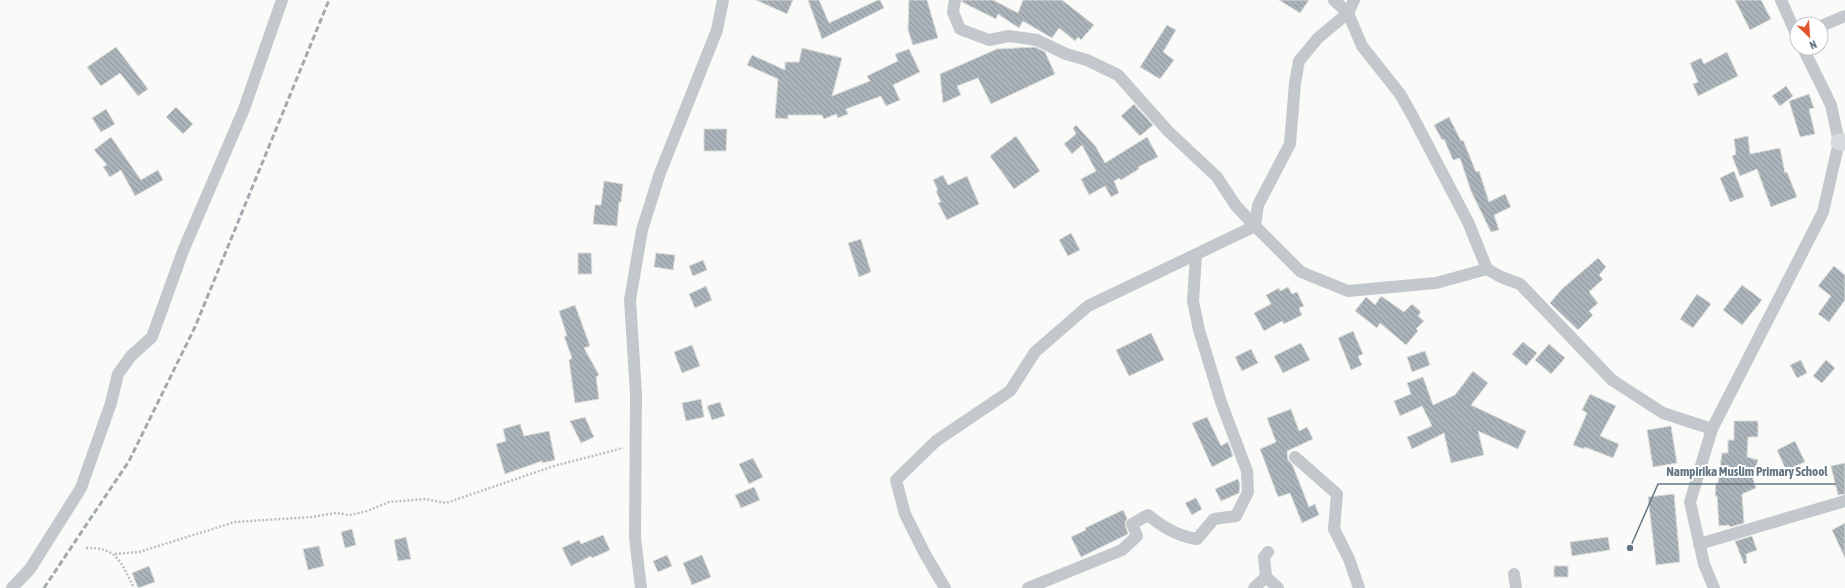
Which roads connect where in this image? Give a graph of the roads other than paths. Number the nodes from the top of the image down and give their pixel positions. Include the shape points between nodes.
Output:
1 (282, 0) edge
2 (724, 0) edge
3 (955, 0) edge
4 (1334, 0) edge
5 (1354, 0) edge
6 (1781, 0) edge
7 (1348, 13) junction
8 (1845, 16) edge
9 (1789, 18) edge
10 (1829, 23) edge
11 (1807, 56) edge
12 (1842, 142) edge
13 (1255, 226) junction
14 (1196, 255) junction
15 (1487, 269) junction
16 (1712, 429) junction
17 (1295, 457) dead end
18 (1845, 501) edge
19 (1699, 544) junction
20 (1268, 552) dead end
21 (1514, 574) dead end
22 (1266, 576) junction
23 (12, 588) edge
24 (641, 588) edge
25 (945, 588) edge
26 (1028, 588) edge
27 (1254, 588) edge
28 (1278, 588) edge
29 (1359, 588) edge
30 (1516, 588) edge
31 (1714, 588) edge

1 - 23 street via 244,109 183,251 152,337 131,356 118,374 81,488 30,569
2 - 24 street via 717,30 660,173 642,230 630,300 636,394 636,538
3 - 13 street via 953,12 960,29 989,40 1009,36 1037,40 1118,75 1168,131 1217,177 1236,206
4 - 7 street
5 - 7 street
6 - 9 street
7 - 13 street via 1318,38 1299,61 1290,144 1258,205
7 - 15 street via 1362,46 1400,94 1413,117 1468,222
8 - 10 street
11 - 12 street via 1831,104
12 - 16 street via 1822,212
13 - 14 street
13 - 15 street via 1301,272 1348,291 1436,282
14 - 25 street via 1088,306 1035,352 1010,391 936,441 896,480 905,514
14 - 26 street via 1193,301 1199,330 1220,402 1247,471 1248,492 1236,516 1214,519 1197,539 1167,529 1148,515 1132,524 1137,536 1122,550
15 - 16 street via 1520,284 1612,380 1663,413
16 - 19 street via 1690,502
17 - 29 street via 1337,494 1334,529 1349,559
18 - 19 street
19 - 31 street
20 - 22 street via 1264,557
21 - 30 street
22 - 27 street
22 - 28 street

